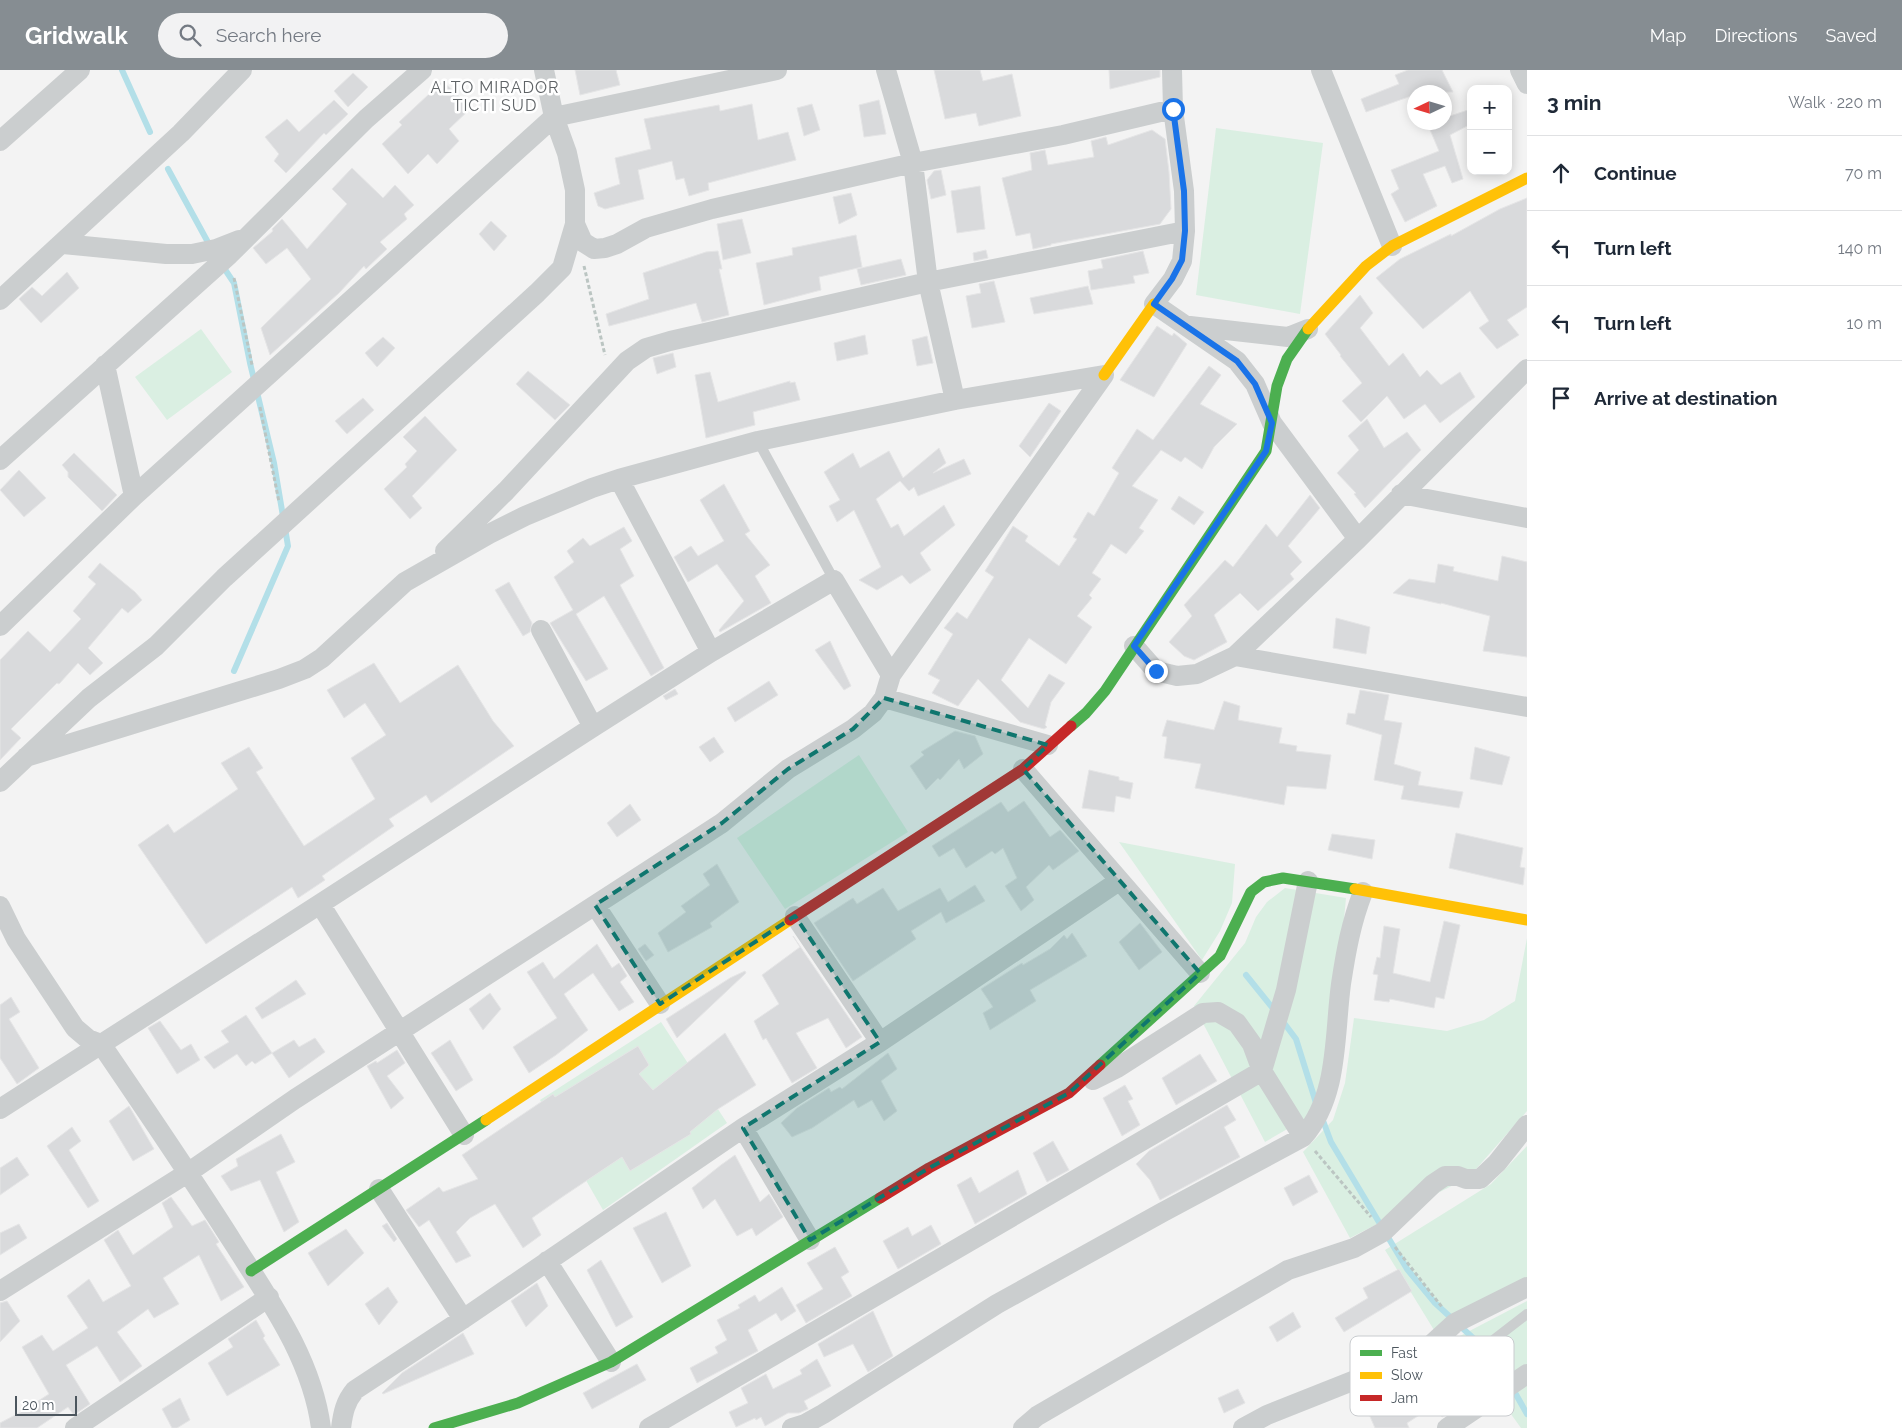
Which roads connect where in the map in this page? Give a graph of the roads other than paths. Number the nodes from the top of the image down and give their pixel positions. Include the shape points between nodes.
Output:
1 (80, 70) edge
2 (242, 70) edge
3 (422, 70) edge
4 (544, 70) edge
5 (777, 70) edge
6 (886, 70) edge
7 (1172, 70) edge
8 (1322, 70) edge
9 (1520, 70) edge
10 (1527, 84) edge
11 (1173, 109) junction
12 (554, 116) junction
13 (0, 140) edge
14 (914, 163) junction
15 (1527, 178) edge
16 (575, 224) junction
17 (1185, 231) junction
18 (246, 238) junction
19 (63, 244) junction
20 (1392, 246) junction
21 (928, 282) junction
22 (0, 300) edge
23 (1154, 304) junction
24 (1186, 326) junction
25 (1308, 329) junction
26 (105, 365) junction
27 (1527, 369) edge
28 (1104, 375) junction
29 (955, 400) junction
30 (1272, 423) junction
31 (758, 441) junction
32 (0, 460) edge
33 (619, 479) junction
34 (1401, 494) junction
35 (134, 496) junction
36 (1527, 518) edge
37 (1358, 539) junction
38 (426, 570) junction
39 (834, 580) junction
40 (0, 626) edge
41 (541, 630) dead end
42 (1134, 646) junction
43 (711, 652) junction
44 (1235, 656) junction
45 (891, 675) junction
46 (884, 698) junction
47 (1527, 707) edge
48 (593, 727) junction
49 (1048, 745) junction
50 (26, 757) junction
51 (1023, 769) junction
52 (0, 782) edge
53 (1119, 881) junction
54 (1308, 881) junction
55 (1363, 892) junction
56 (320, 904) junction
57 (595, 905) junction
58 (0, 906) edge
59 (795, 916) junction
60 (1527, 917) edge
61 (1200, 973) junction
62 (660, 1004) junction
63 (399, 1031) junction
64 (880, 1042) junction
65 (101, 1044) junction
66 (1262, 1071) junction
67 (1069, 1093) junction
68 (0, 1109) edge
69 (1527, 1125) edge
70 (743, 1128) junction
71 (464, 1135) junction
72 (1303, 1137) junction
73 (189, 1172) junction
74 (379, 1189) junction
75 (810, 1240) junction
76 (547, 1261) junction
77 (251, 1271) junction
78 (1527, 1287) edge
79 (0, 1291) edge
80 (268, 1297) junction
81 (1527, 1314) edge
82 (463, 1319) junction
83 (1441, 1336) edge
84 (1499, 1336) edge
85 (611, 1362) junction
86 (1527, 1374) edge
87 (1350, 1382) edge
88 (1514, 1383) edge
89 (1465, 1416) edge
90 (75, 1428) edge
91 (321, 1428) edge
92 (341, 1428) edge
93 (434, 1428) edge
94 (649, 1428) edge
95 (792, 1428) edge
96 (1023, 1428) edge
97 (1242, 1428) edge
98 (1447, 1428) edge

1 - 13 street
2 - 19 street via 181,133
3 - 18 street via 366,119
4 - 12 street
5 - 12 street
6 - 14 street
7 - 11 street
8 - 20 street
9 - 10 street
11 - 14 street via 1063,135
11 - 17 street via 1184,191
12 - 16 street via 575,190
12 - 35 street
14 - 16 street via 712,209 646,228 605,248 594,249 583,242
14 - 21 street
15 - 20 street
16 - 50 street via 562,268 537,293 224,578 156,646 89,698
17 - 21 street
17 - 23 street via 1182,260
18 - 19 street via 192,254
18 - 26 street
19 - 22 street
20 - 25 street via 1366,266
21 - 29 street
21 - 38 street via 646,348 627,361 506,491
23 - 24 street
23 - 28 street
24 - 25 street via 1288,337
24 - 30 street via 1237,361 1255,384
25 - 30 street via 1287,358 1277,386
26 - 32 street
26 - 35 street
27 - 34 street
28 - 29 street
28 - 45 street
29 - 31 street
30 - 37 street
30 - 42 street via 1266,451
31 - 33 street
31 - 39 lane
33 - 38 street via 525,516
33 - 43 street
34 - 36 street
34 - 37 street
35 - 40 street
37 - 44 street
38 - 50 street via 405,582 322,658 305,669
39 - 43 street
39 - 45 street
41 - 48 street
42 - 44 street via 1156,671 1177,676 1197,674
42 - 49 street via 1105,691 1086,713
43 - 48 street
44 - 47 street
45 - 46 street
46 - 49 street
46 - 57 street via 873,713 853,729 788,769 722,823
48 - 56 street
49 - 51 street
50 - 52 street
51 - 53 street
51 - 59 street
53 - 61 street
53 - 64 street
54 - 55 street
54 - 61 street via 1283,878 1264,882 1251,892 1220,956
54 - 66 street via 1286,990
55 - 60 street
55 - 72 street via 1348,944 1330,1075 1319,1114
56 - 63 street
56 - 65 street
57 - 62 street
57 - 63 street
58 - 65 street via 16,938 75,1028 88,1039
59 - 62 street
59 - 64 street
61 - 67 street
62 - 71 street
63 - 71 street
63 - 73 street
64 - 70 street
65 - 68 street
65 - 73 street
66 - 67 street via 1252,1044 1237,1023 1218,1012 1203,1013 1117,1068
66 - 72 street
66 - 94 street
67 - 75 street via 929,1168
69 - 96 street via 1480,1179 1445,1176 1383,1232 1354,1248 1288,1270 1037,1416
70 - 75 street
70 - 76 street
71 - 74 street
72 - 95 street via 997,1304 824,1414
73 - 77 street
73 - 79 street
74 - 77 street
74 - 82 street
75 - 85 street
76 - 82 street
76 - 85 street
77 - 80 street
78 - 83 street via 1455,1323
80 - 90 street
80 - 91 street via 311,1382
81 - 84 lane
82 - 92 street via 355,1390 345,1406
85 - 93 street via 518,1403
86 - 88 street
87 - 97 street
89 - 98 street

